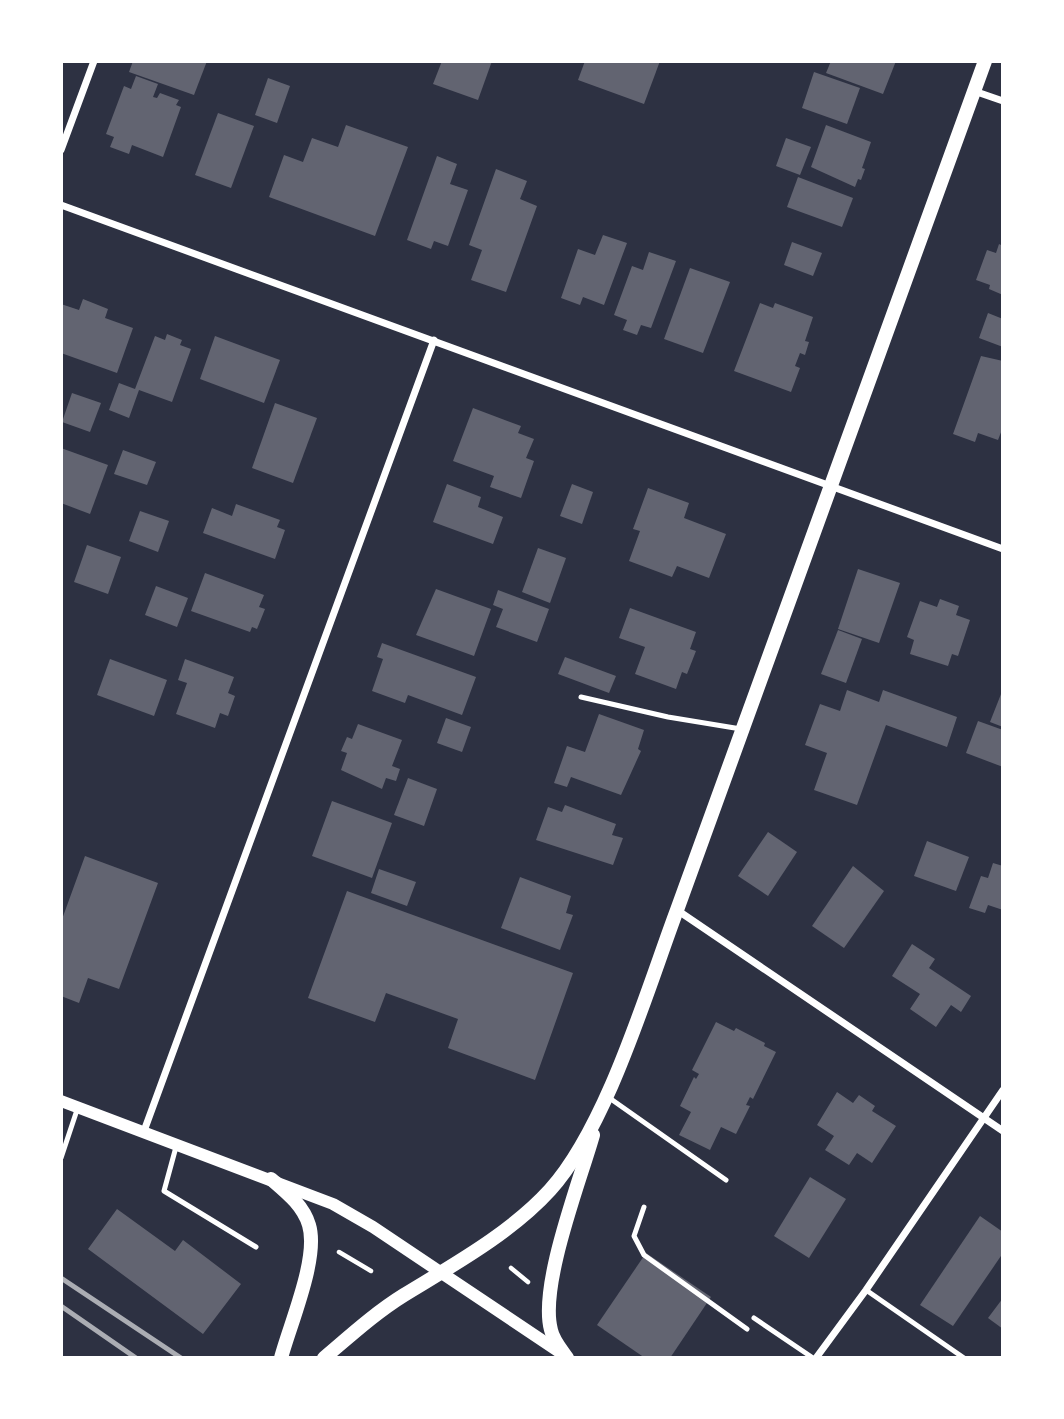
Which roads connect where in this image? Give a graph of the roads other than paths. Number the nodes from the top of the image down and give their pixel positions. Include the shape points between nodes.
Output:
1 (94, 61) edge
2 (985, 61) edge
3 (974, 91) junction
4 (1003, 101) edge
5 (61, 150) edge
6 (61, 205) edge
7 (434, 340) junction
8 (830, 484) junction
9 (1003, 549) edge
10 (581, 697) dead end
11 (741, 729) junction
12 (677, 910) junction
13 (1003, 1090) edge
14 (605, 1095) junction
15 (61, 1101) edge
16 (78, 1107) junction
17 (984, 1117) junction
18 (1003, 1131) edge
19 (144, 1132) junction
20 (177, 1144) junction
21 (61, 1158) edge
22 (271, 1179) junction
23 (726, 1180) dead end
24 (644, 1207) dead end
25 (256, 1247) dead end
26 (440, 1272) junction
27 (866, 1290) junction
28 (754, 1318) dead end
29 (747, 1329) dead end
30 (281, 1358) edge
31 (324, 1358) edge
32 (567, 1358) edge
33 (814, 1358) edge
34 (964, 1358) edge

1 - 5 street
2 - 3 main road
3 - 4 street
3 - 8 main road
6 - 7 street
7 - 8 street
7 - 19 street
8 - 9 street
8 - 11 main road
10 - 11 lane
11 - 12 main road
12 - 14 main road
12 - 17 street
13 - 17 street
14 - 23 lane
14 - 26 main road via 579,1149 549,1191 505,1229
14 - 32 main road via 548,1309 551,1330
15 - 16 street
16 - 19 street
16 - 21 lane
17 - 18 street
17 - 27 street
19 - 20 street
20 - 22 street
20 - 25 lane via 164,1191
22 - 26 street via 350,1213
22 - 30 main road via 294,1200 311,1237
24 - 29 lane via 634,1236 644,1255
26 - 31 main road via 369,1320
26 - 32 street
27 - 33 street
27 - 34 lane
28 - 33 lane

